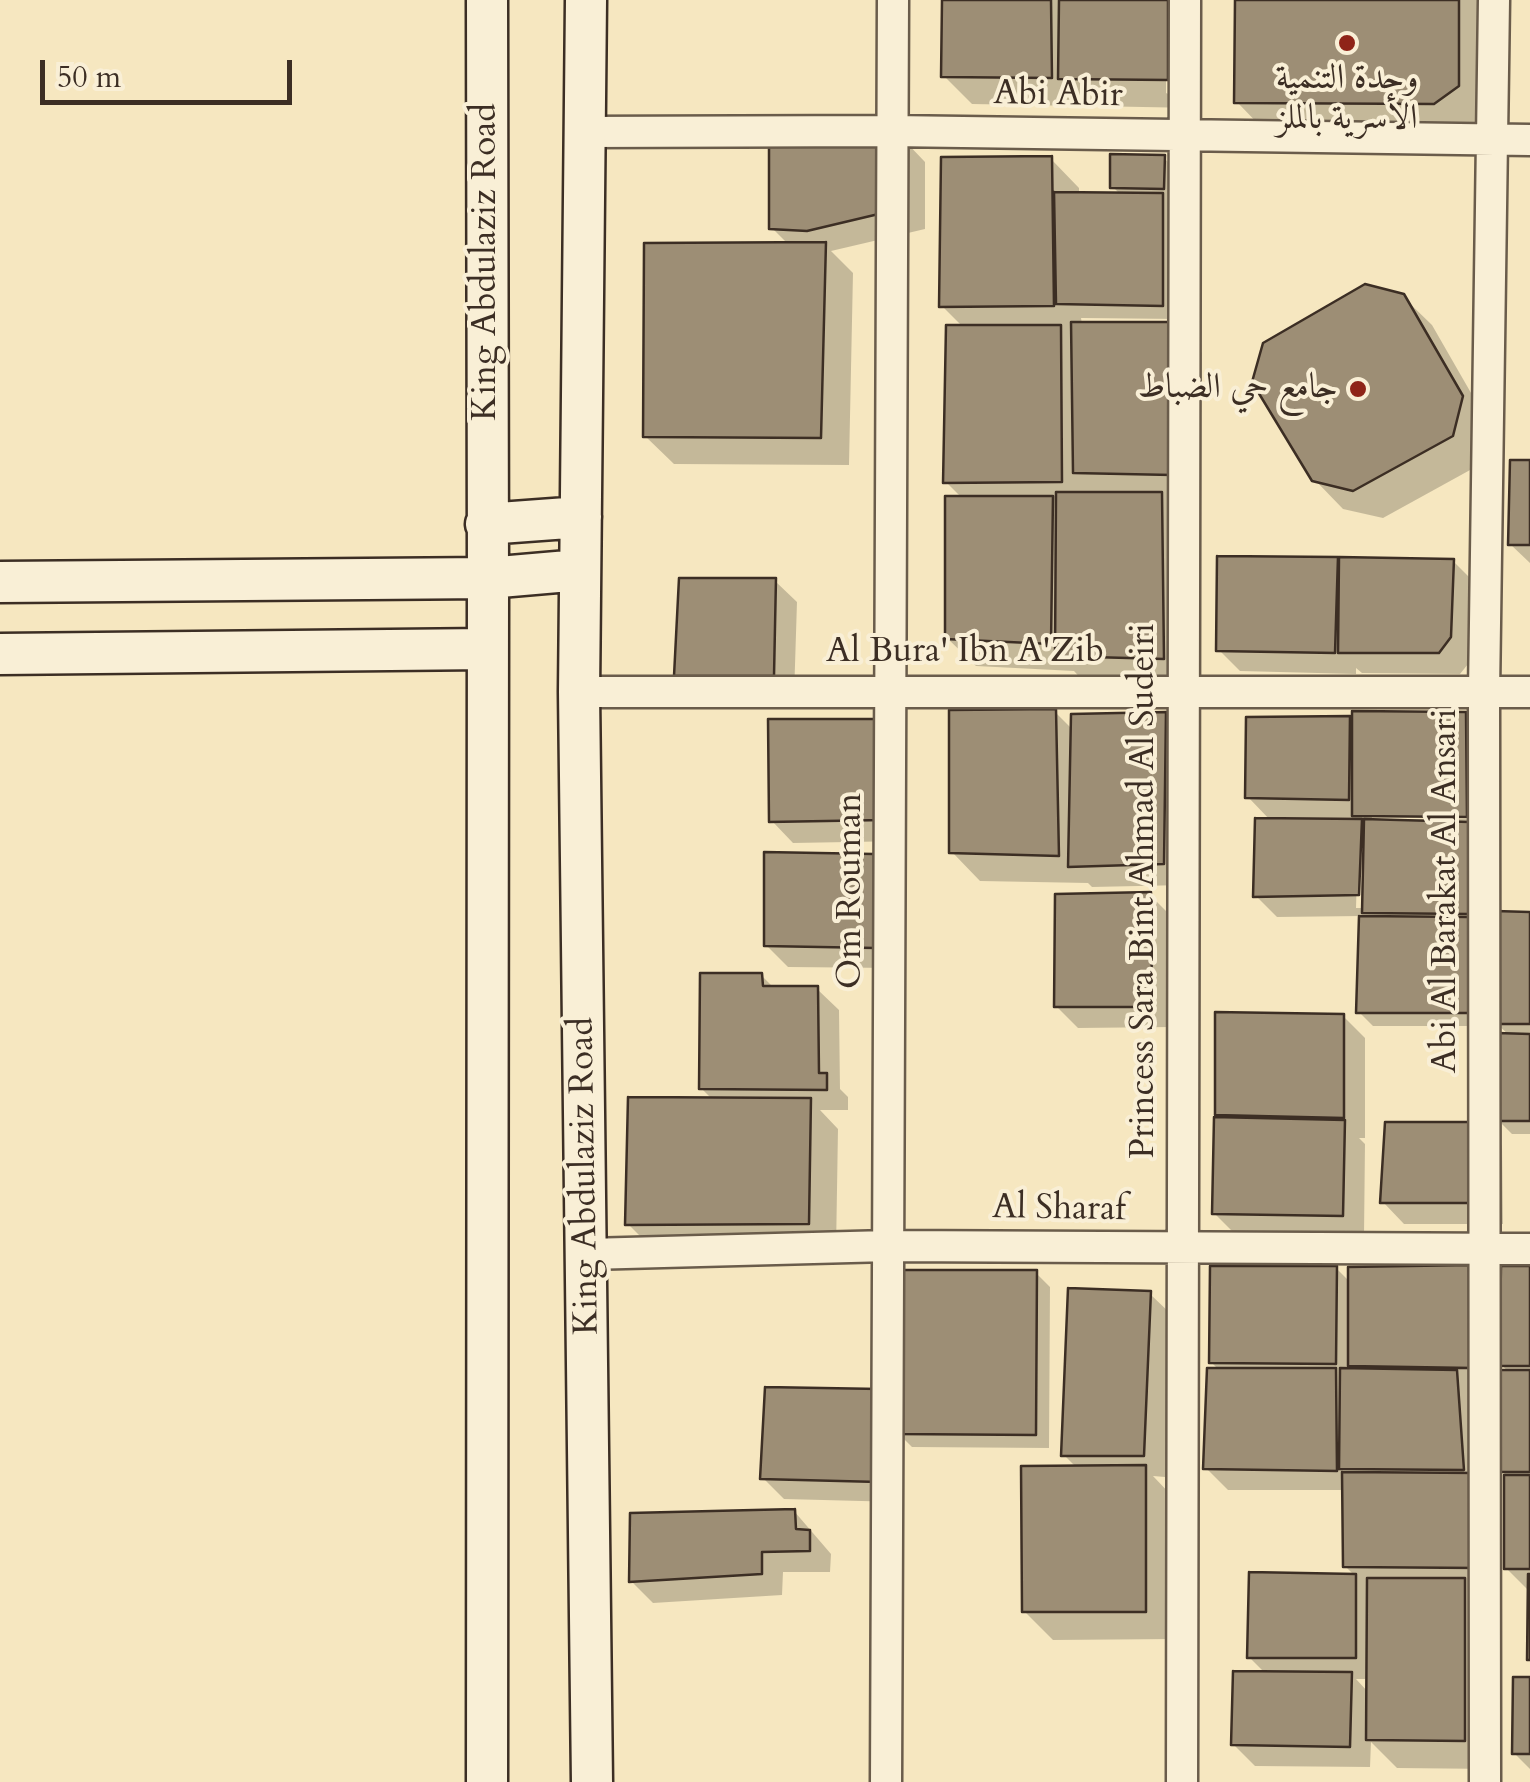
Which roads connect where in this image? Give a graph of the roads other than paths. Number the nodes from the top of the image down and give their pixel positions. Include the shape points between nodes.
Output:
1 (487, 0) edge
2 (586, 0) edge
3 (892, 0) edge
4 (1184, 0) edge
5 (1494, 0) edge
6 (892, 131) junction
7 (584, 132) junction
8 (1184, 135) junction
9 (1494, 140) junction
10 (1530, 140) edge
11 (581, 517) junction
12 (486, 524) junction
13 (580, 570) junction
14 (488, 578) junction
15 (0, 582) edge
16 (488, 649) junction
17 (0, 654) edge
18 (890, 691) junction
19 (1183, 691) junction
20 (579, 692) junction
21 (1484, 692) junction
22 (1530, 692) edge
23 (888, 1246) junction
24 (1484, 1249) junction
25 (1182, 1250) junction
26 (1530, 1250) edge
27 (588, 1254) junction
28 (487, 1782) edge
29 (592, 1782) edge
30 (886, 1782) edge
31 (1182, 1782) edge
32 (1485, 1782) edge

1 - 12 main road, King Abdulaziz Road
2 - 7 main road, King Abdulaziz Road
3 - 6 street, Om Rouman
4 - 8 street, Princess Sara Bint Ahmad Al Sudeiri
5 - 9 street, Abi Al Barakat Al Ansari
6 - 7 street, Abi Abir
6 - 8 street, Abi Abir
6 - 18 street, Om Rouman
7 - 11 main road, King Abdulaziz Road
8 - 9 street, Abi Abir
8 - 19 street, Princess Sara Bint Ahmad Al Sudeiri
9 - 10 street, Abi Abir
9 - 21 street, Abi Al Barakat Al Ansari
11 - 12 main road
11 - 13 main road, King Abdulaziz Road
12 - 14 main road, King Abdulaziz Road
13 - 14 main road
13 - 20 main road, King Abdulaziz Road
14 - 15 main road
14 - 16 main road, King Abdulaziz Road
16 - 17 main road
16 - 28 main road, King Abdulaziz Road
18 - 19 street, Al Bura' Ibn A'Zib
18 - 20 street, Al Bura' Ibn A'Zib
18 - 23 street, Om Rouman
19 - 21 street, Al Bura' Ibn A'Zib
19 - 25 street, Princess Sara Bint Ahmad Al Sudeiri
20 - 27 main road, King Abdulaziz Road
21 - 22 street, Al Bura' Ibn A'Zib
21 - 24 street, Abi Al Barakat Al Ansari
23 - 25 street, Al Sharaf
23 - 27 street, Al Sharaf
23 - 30 street, Om Rouman
24 - 25 street, Al Sharaf
24 - 26 street, Al Sharaf
24 - 32 street, Abi Al Barakat Al Ansari
25 - 31 street, Princess Sara Bint Ahmad Al Sudeiri
27 - 29 main road, King Abdulaziz Road

